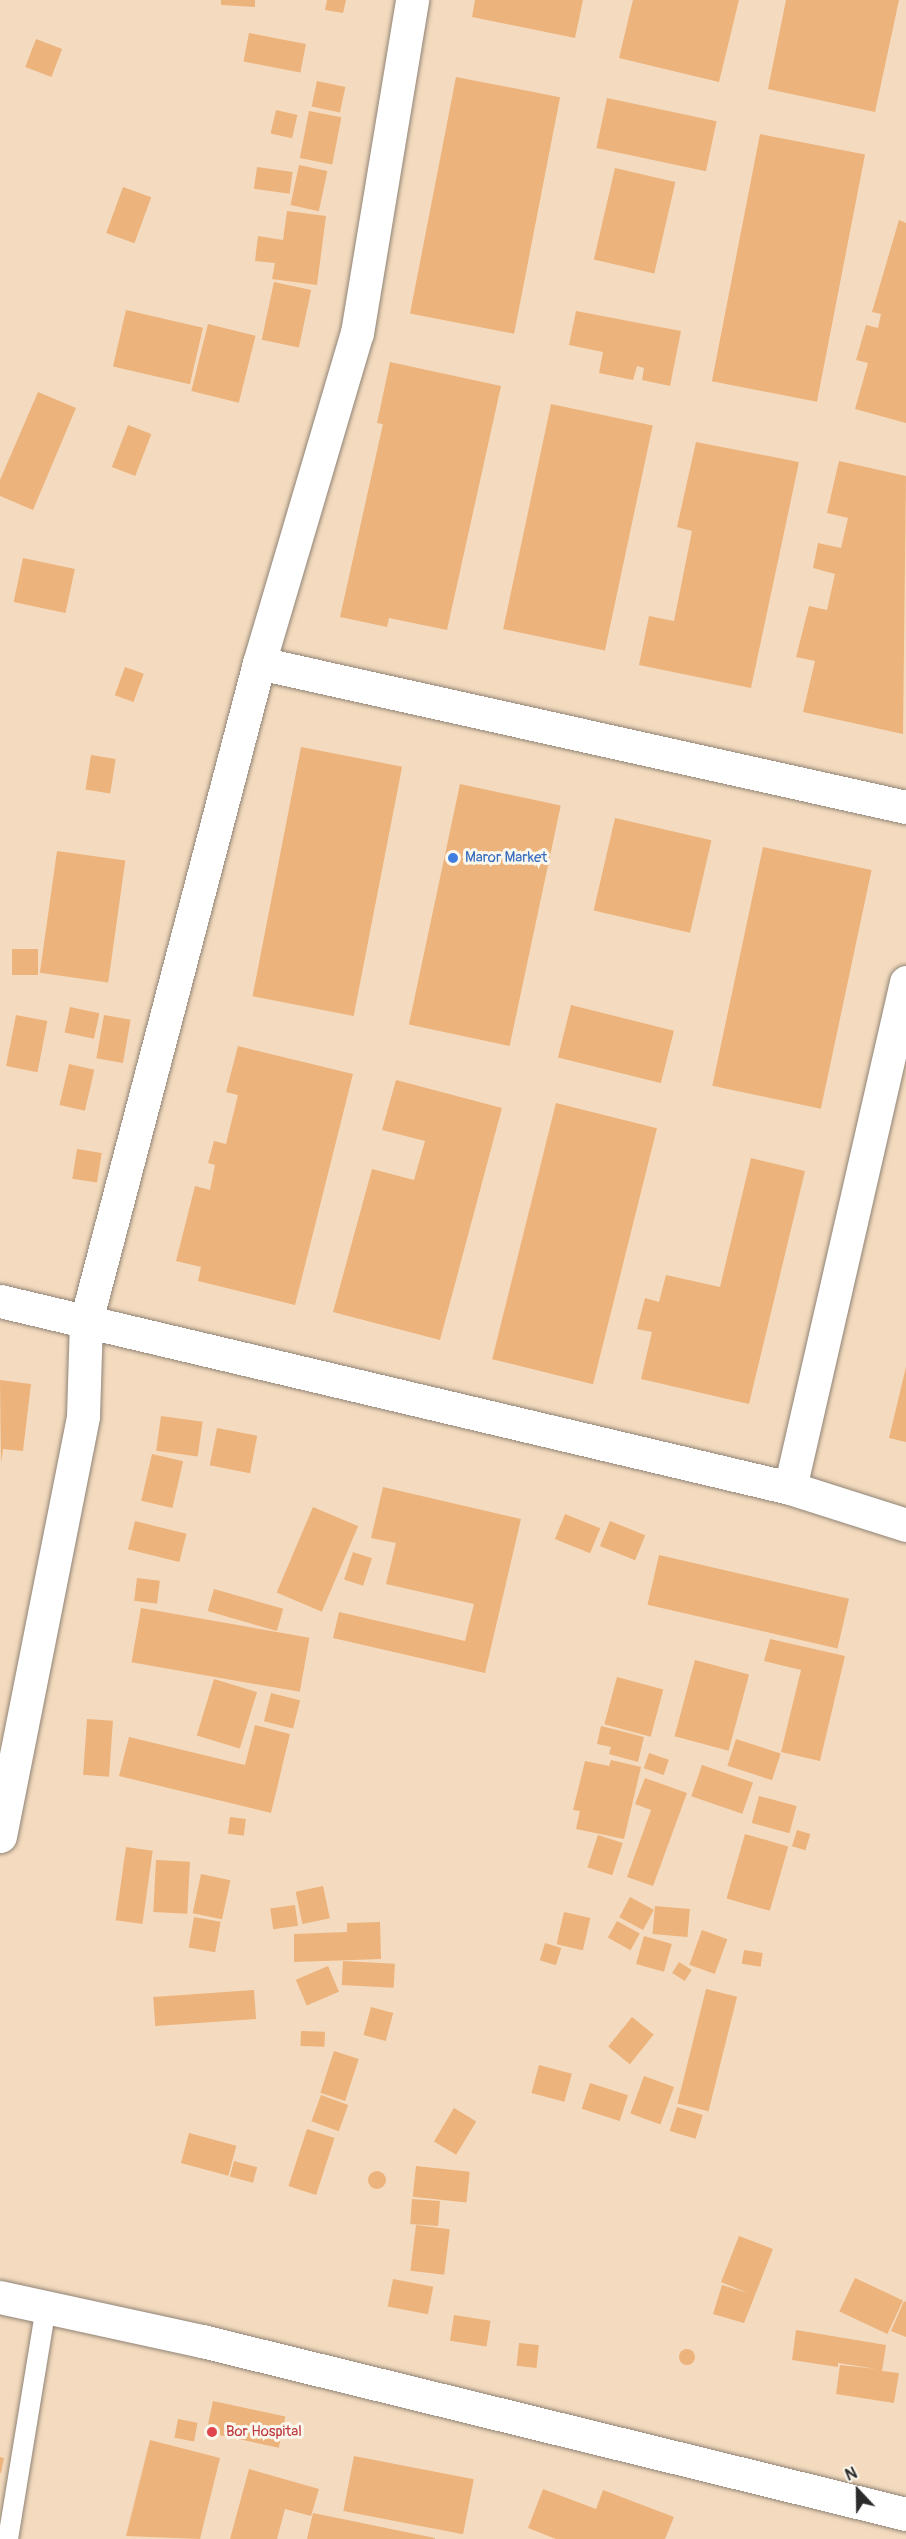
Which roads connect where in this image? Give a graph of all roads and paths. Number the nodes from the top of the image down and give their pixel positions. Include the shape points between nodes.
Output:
1 (412, 0) edge
2 (259, 663) junction
3 (906, 807) edge
4 (906, 982) edge
5 (0, 1301) edge
6 (86, 1321) junction
7 (790, 1488) junction
8 (906, 1525) edge
9 (0, 1836) edge
10 (0, 2297) edge
11 (46, 2307) junction
12 (906, 2514) edge
13 (8, 2539) edge

1 - 2 street via 357,333
2 - 3 street
2 - 6 street
4 - 7 street
5 - 6 street
6 - 7 street
6 - 9 street via 83,1416
7 - 8 street
10 - 11 street
11 - 12 street via 213,2344
11 - 13 lane

